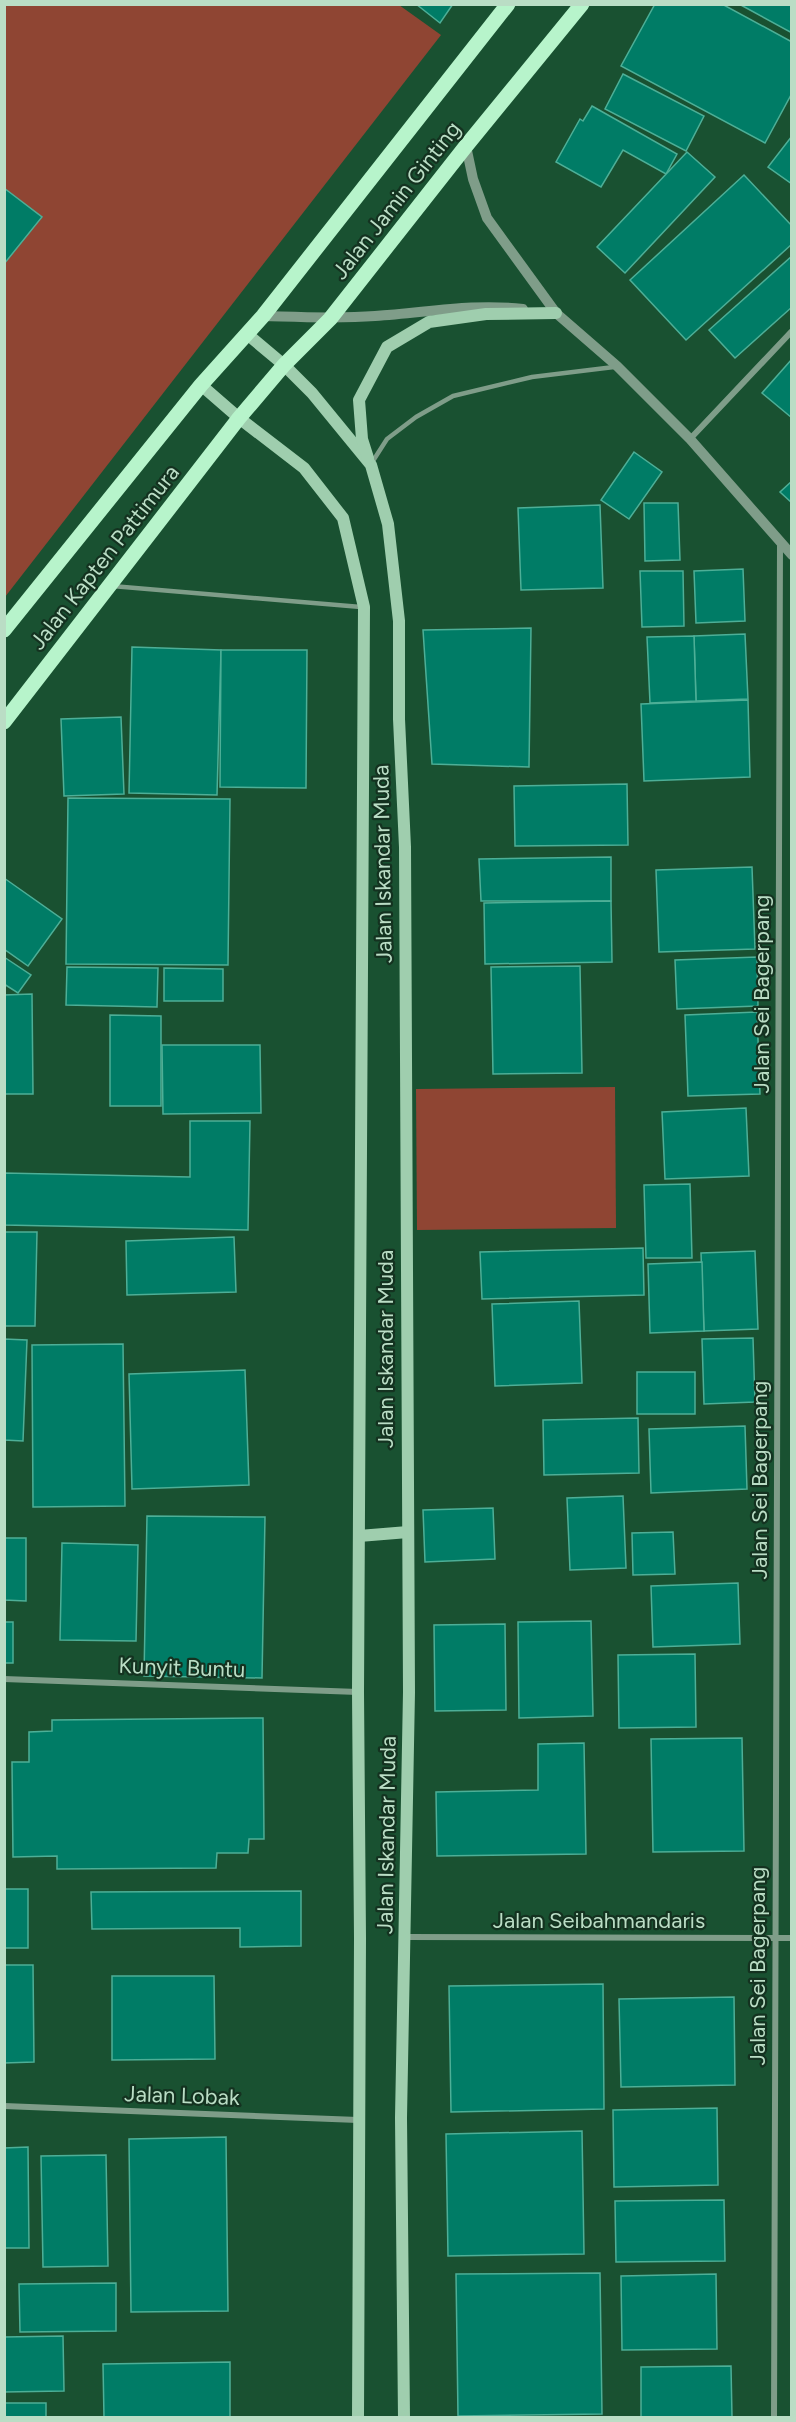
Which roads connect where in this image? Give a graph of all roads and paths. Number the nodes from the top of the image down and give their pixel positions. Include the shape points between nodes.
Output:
1 (508, 4) edge
2 (582, 4) edge
3 (466, 146) junction
4 (556, 313) junction
5 (263, 316) junction
6 (330, 318) junction
7 (792, 331) edge
8 (247, 334) junction
9 (284, 365) junction
10 (617, 366) junction
11 (201, 385) junction
12 (239, 418) junction
13 (690, 439) junction
14 (370, 465) junction
15 (780, 543) junction
16 (792, 555) edge
17 (111, 586) junction
18 (364, 607) junction
19 (4, 630) edge
20 (4, 722) edge
21 (408, 1532) junction
22 (359, 1536) junction
23 (4, 1679) edge
24 (358, 1692) junction
25 (406, 1937) junction
26 (792, 1938) edge
27 (775, 1939) junction
28 (4, 2106) edge
29 (358, 2120) junction
30 (358, 2418) edge
31 (404, 2418) edge
32 (774, 2418) edge

1 - 5 main road, Jalan Jamin Ginting
2 - 3 main road, Jalan Jamin Ginting
3 - 4 street via 487,218
3 - 6 main road, Jalan Jamin Ginting
4 - 6 street via 502,307 447,307
4 - 10 street
4 - 14 main road via 486,314 429,322 387,347 358,400 362,439
5 - 6 street
5 - 8 main road, Jalan Jamin Ginting
6 - 9 main road, Jalan Jamin Ginting
7 - 13 street
8 - 9 main road, Jalan Iskandar Muda
8 - 11 main road, Jalan Jamin Ginting
9 - 12 main road, Jalan Jamin Ginting
9 - 14 main road, Jalan Iskandar Muda
10 - 13 street
10 - 14 lane via 532,377 453,396 387,439
11 - 12 main road, Jalan Iskandar Muda
11 - 19 main road, Jalan Kapten Pattimura
12 - 17 main road, Jalan Kapten Pattimura
12 - 18 main road, Jalan Iskandar Muda via 304,468 343,518
13 - 15 street
14 - 21 main road, Jalan Iskandar Muda via 388,524 399,621 405,847
15 - 16 street
15 - 27 street, Jalan Sei Bagerpang
17 - 18 lane
17 - 20 main road, Jalan Kapten Pattimura
18 - 22 main road, Jalan Iskandar Muda
21 - 22 main road
21 - 25 main road, Jalan Iskandar Muda
22 - 24 main road, Jalan Iskandar Muda
23 - 24 street, Kunyit Buntu
24 - 29 main road, Jalan Iskandar Muda
25 - 27 street, Jalan Seibahmandaris
25 - 31 main road, Jalan Iskandar Muda via 401,2118
26 - 27 street, Jalan Seibahmandaris
27 - 32 street, Jalan Sei Bagerpang
28 - 29 street, Jalan Lobak
29 - 30 main road, Jalan Iskandar Muda

